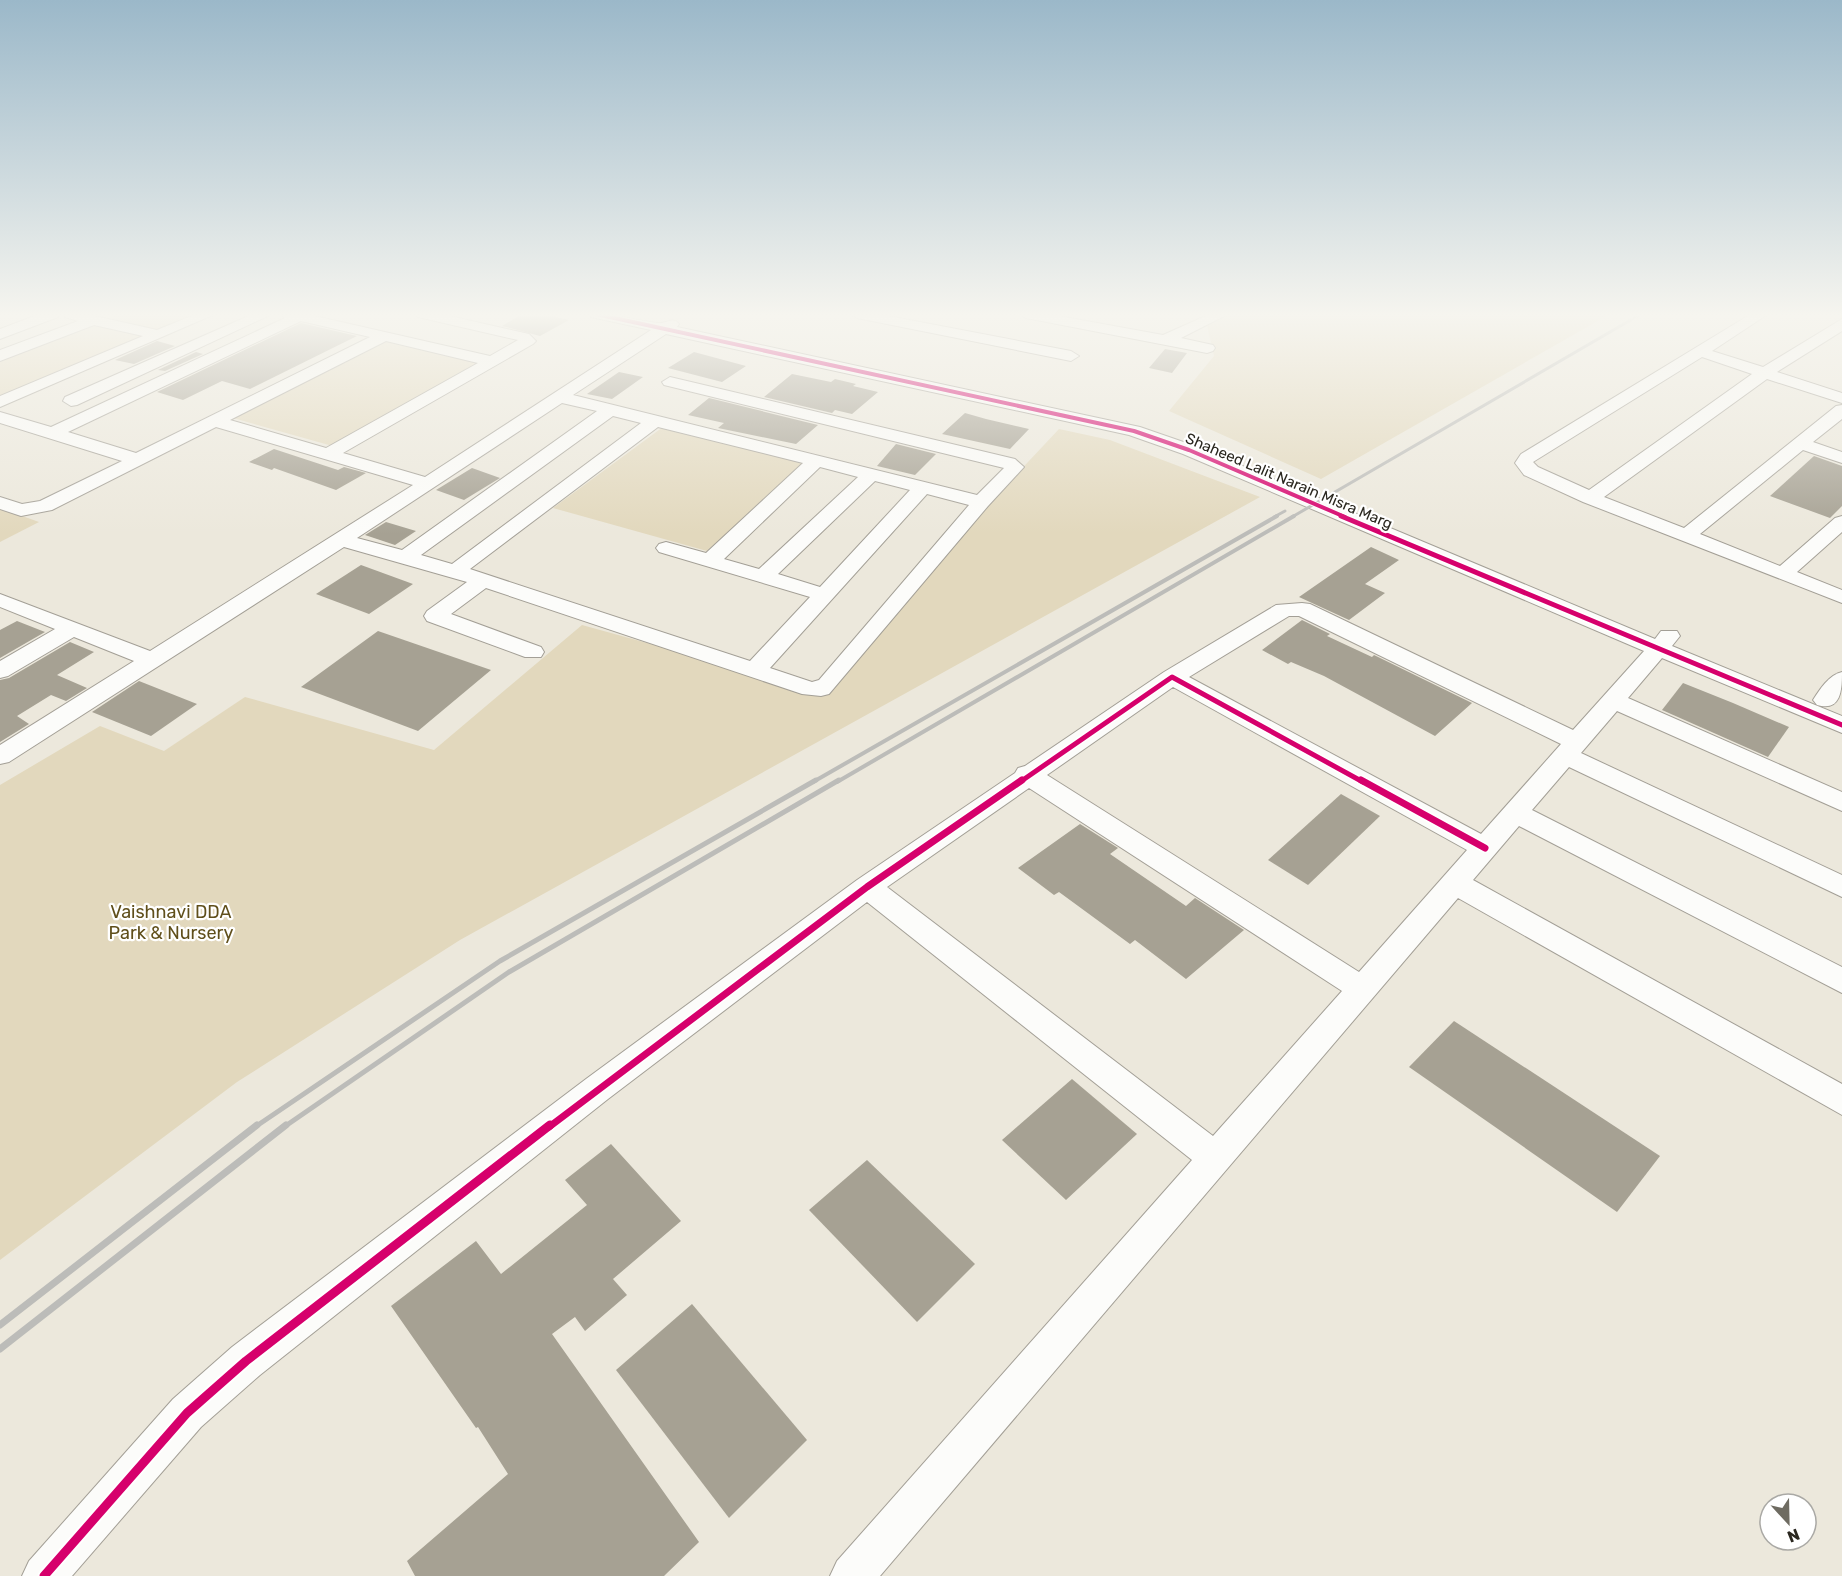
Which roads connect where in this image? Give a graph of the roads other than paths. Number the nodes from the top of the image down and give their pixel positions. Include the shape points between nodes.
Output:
1 (34, 388) edge
2 (101, 388) edge
3 (146, 388) edge
4 (281, 388) edge
5 (445, 388) edge
6 (572, 388) edge
7 (693, 388) edge
8 (950, 388) edge
9 (1643, 388) edge
10 (1744, 388) edge
11 (1809, 388) edge
12 (559, 397) junction
13 (1842, 398) edge
14 (71, 401) dead end
15 (0, 402) edge
16 (611, 409) junction
17 (1842, 410) edge
18 (0, 417) edge
19 (656, 420) junction
20 (213, 421) junction
21 (53, 433) junction
22 (1799, 443) junction
23 (328, 454) junction
24 (1842, 458) edge
25 (135, 459) junction
26 (817, 460) junction
27 (872, 474) junction
28 (427, 483) junction
29 (923, 487) junction
30 (1590, 498) junction
31 (981, 502) junction
32 (0, 503) edge
33 (1842, 522) edge
34 (1686, 536) junction
35 (341, 540) junction
36 (666, 548) dead end
37 (405, 558) junction
38 (710, 561) junction
39 (455, 571) junction
40 (1783, 574) junction
41 (763, 577) junction
42 (483, 580) junction
43 (822, 594) junction
44 (1842, 597) edge
45 (0, 600) edge
46 (21, 609) junction
47 (0, 621) edge
48 (73, 628) junction
49 (1663, 642) junction
50 (533, 652) dead end
51 (153, 660) junction
52 (756, 669) junction
53 (0, 671) edge
54 (1172, 677) junction
55 (1842, 679) edge
56 (1613, 700) junction
57 (1834, 703) edge
58 (1842, 724) edge
59 (1571, 748) junction
60 (0, 756) edge
61 (1026, 774) junction
62 (1842, 802) edge
63 (1515, 813) junction
64 (1485, 848) junction
65 (1455, 883) junction
66 (867, 887) junction
67 (1842, 887) edge
68 (1842, 981) edge
69 (1362, 989) junction
70 (1842, 1101) edge
71 (1216, 1158) junction
72 (44, 1576) edge
73 (852, 1576) edge

1 - 15 street
2 - 14 street
3 - 21 street
4 - 20 street
5 - 23 street
6 - 12 street
7 - 31 street via 1014,465 1014,470
8 - 49 street, Shaheed Lalit Narain Misra Marg via 1134,431 1189,450
9 - 30 street via 1524,463 1531,471
10 - 30 street
11 - 13 street
12 - 16 street
12 - 28 street
16 - 19 street
16 - 37 street
17 - 22 street
18 - 21 street
19 - 26 street
19 - 39 street
20 - 23 street
20 - 25 street
21 - 25 street
22 - 24 street
22 - 34 street
23 - 28 street
25 - 32 street via 39,508 21,510
26 - 27 street
26 - 38 street
27 - 29 street
27 - 41 street
28 - 35 street
29 - 31 street
29 - 43 street
30 - 34 street
31 - 52 street via 827,685 810,688
33 - 40 street
34 - 40 street
35 - 37 street
35 - 51 street
36 - 38 street
37 - 39 street
38 - 41 street
39 - 42 street
40 - 44 street
41 - 43 street
42 - 50 street via 435,616
42 - 52 street
43 - 52 street
45 - 46 street
46 - 47 street
46 - 48 street
48 - 51 street
48 - 53 street
49 - 56 street
49 - 57 street, Shaheed Lalit Narain Misra Marg
49 - 58 street, Shaheed Lalit Narain Misra Marg
51 - 60 street
54 - 59 street via 1284,610 1302,609
54 - 61 street
54 - 64 street
55 - 57 street
56 - 59 street
56 - 62 street
59 - 63 street
59 - 67 street
61 - 66 street
61 - 69 street
63 - 64 street
63 - 68 street
64 - 65 street
65 - 69 street
65 - 70 street
66 - 71 street
66 - 72 street via 597,1089 246,1361 187,1413
69 - 71 street
71 - 73 street

